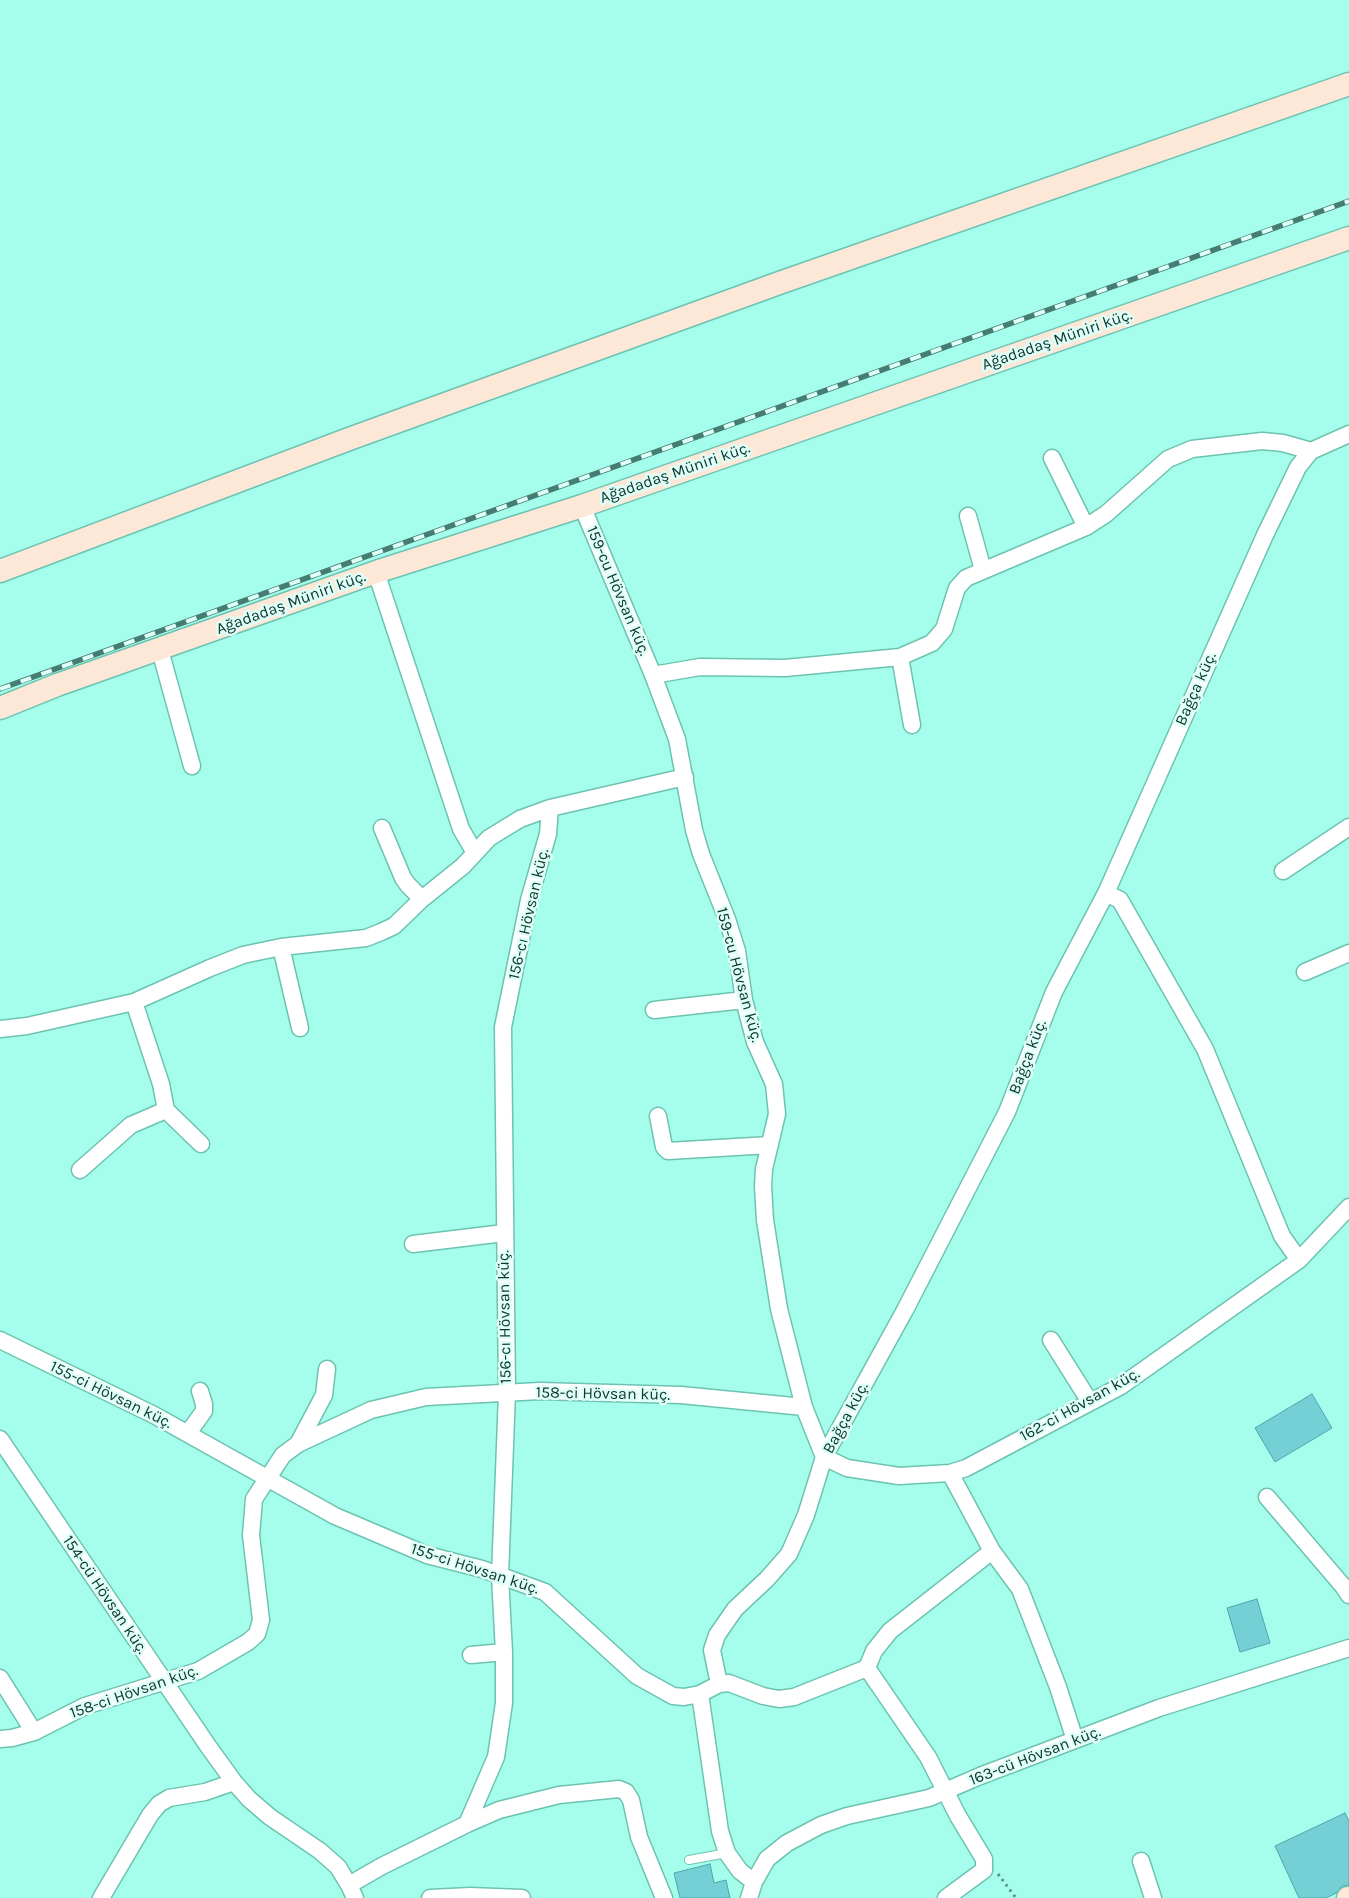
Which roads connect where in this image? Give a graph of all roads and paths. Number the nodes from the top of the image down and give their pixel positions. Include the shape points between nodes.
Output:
1 (1349, 84) edge
2 (1349, 238) edge
3 (1349, 434) edge
4 (1311, 451) junction
5 (1052, 458) dead end
6 (582, 506) junction
7 (968, 516) dead end
8 (1086, 527) junction
9 (983, 570) junction
10 (0, 571) edge
11 (376, 572) junction
12 (160, 650) junction
13 (900, 657) junction
14 (653, 675) junction
15 (0, 708) edge
16 (912, 726) dead end
17 (192, 766) dead end
18 (685, 777) junction
19 (550, 808) junction
20 (1349, 827) edge
21 (382, 828) dead end
22 (474, 853) junction
23 (1283, 871) dead end
24 (1106, 893) junction
25 (422, 899) junction
26 (281, 948) junction
27 (1349, 953) edge
28 (1305, 972) dead end
29 (744, 1000) junction
30 (134, 1002) junction
31 (654, 1010) dead end
32 (300, 1028) dead end
33 (0, 1029) edge
34 (166, 1110) junction
35 (658, 1116) dead end
36 (201, 1144) dead end
37 (770, 1145) junction
38 (80, 1170) dead end
39 (1349, 1207) edge
40 (504, 1233) junction
41 (412, 1244) dead end
42 (1299, 1260) junction
43 (0, 1340) edge
44 (1051, 1340) dead end
45 (327, 1369) dead end
46 (200, 1391) dead end
47 (507, 1393) junction
48 (1090, 1402) junction
49 (804, 1407) junction
50 (188, 1434) junction
51 (0, 1440) edge
52 (298, 1444) junction
53 (824, 1457) junction
54 (950, 1473) junction
55 (267, 1477) junction
56 (1267, 1497) dead end
57 (992, 1551) junction
58 (500, 1576) junction
59 (1349, 1595) edge
60 (1349, 1648) edge
61 (504, 1652) junction
62 (471, 1656) dead end
63 (867, 1668) junction
64 (0, 1678) edge
65 (165, 1682) junction
66 (719, 1684) junction
67 (700, 1694) junction
68 (34, 1732) junction
69 (0, 1739) edge
70 (1075, 1740) junction
71 (234, 1782) junction
72 (946, 1792) junction
73 (468, 1824) junction
74 (728, 1853) junction
75 (984, 1859) junction
76 (689, 1860) dead end
77 (1141, 1862) dead end
78 (754, 1882) junction
79 (352, 1892) edge
80 (101, 1898) edge
81 (430, 1898) edge
82 (522, 1898) edge
83 (664, 1898) edge
84 (749, 1898) edge
85 (946, 1898) edge
86 (1016, 1898) edge
87 (1153, 1898) edge

1 - 10 street via 764,289
2 - 6 street, Ağadadaş Müniri küç.
3 - 4 street, Bağça küç.
4 - 8 street via 1262,441 1192,449 1168,459 1106,514
4 - 24 street, Bağça küç. via 1298,467 1265,535
5 - 8 street
6 - 11 street, Ağadadaş Müniri küç.
6 - 14 street, 159-cu Hövsan küç.
7 - 9 street
8 - 9 street
9 - 13 street via 966,578 957,588 944,629 932,643
11 - 12 street, Ağadadaş Müniri küç.
11 - 22 street via 460,829
12 - 15 street, Ağadadaş Müniri küç.
12 - 17 street
13 - 14 street via 785,668 700,667
13 - 16 street
14 - 18 street, 159-cu Hövsan küç. via 677,739
18 - 19 street
18 - 29 street, 159-cu Hövsan küç. via 701,854 737,951
19 - 22 street via 520,819 489,838
19 - 40 street, 156-cı Hövsan küç. via 548,834 529,900 503,1027
20 - 23 street
21 - 25 street via 403,878
22 - 25 street
24 - 42 street via 1120,900 1129,914 1205,1050 1282,1236
24 - 53 street, Bağça küç. via 1054,992 1007,1112 905,1310
25 - 26 street via 394,926 366,938
26 - 30 street via 243,955
26 - 32 street
27 - 28 street
29 - 31 street
29 - 37 street, 159-cu Hövsan küç. via 755,1042 774,1084 777,1114
30 - 33 street
30 - 34 street via 161,1084
34 - 36 street
34 - 38 street via 131,1125
35 - 37 street via 664,1147 668,1151
37 - 49 street, 159-cu Hövsan küç. via 764,1169 765,1220 779,1309
39 - 42 street, 162-ci Hövsan küç.
40 - 41 street
40 - 47 street, 156-cı Hövsan küç.
42 - 48 street, 162-ci Hövsan küç. via 1122,1386
43 - 50 street, 155-ci Hövsan küç.
44 - 48 street
45 - 52 street via 324,1395
46 - 50 street via 204,1411
47 - 49 street, 158-ci Hövsan küç. via 681,1395
47 - 52 street, 158-ci Hövsan küç. via 405,1401 371,1410
47 - 58 street, 156-cı Hövsan küç.
48 - 54 street, 162-ci Hövsan küç. via 966,1468
49 - 53 street, 159-cu Hövsan küç.
50 - 55 street, 155-ci Hövsan küç.
51 - 65 street, 154-cü Hövsan küç.
52 - 55 street, 158-ci Hövsan küç. via 282,1455
53 - 54 street, 162-ci Hövsan küç. via 846,1468 899,1476
53 - 66 street, Bağça küç. via 806,1515 789,1554 735,1609 717,1635 712,1650
54 - 57 street
55 - 58 street, 155-ci Hövsan küç. via 336,1516 427,1555
55 - 65 street, 158-ci Hövsan küç. via 254,1499 251,1535 261,1620 257,1634 198,1671
56 - 59 street
57 - 63 street via 890,1631 874,1651
57 - 70 street via 1020,1590
58 - 61 street, 156-cı Hövsan küç.
58 - 67 street, 155-ci Hövsan küç. via 545,1592 637,1676 673,1696
60 - 70 street, 163-cü Hövsan küç. via 1159,1708
61 - 62 street
61 - 73 street, 156-cı Hövsan küç. via 504,1703 496,1756
63 - 66 street via 794,1697 779,1699 729,1683
63 - 72 street via 928,1757
64 - 68 street
65 - 68 street, 158-ci Hövsan küç. via 84,1706
65 - 71 street, 154-cü Hövsan küç.
66 - 67 street, 155-ci Hövsan küç.
67 - 74 street via 720,1831
68 - 69 street, 158-ci Hövsan küç.
70 - 72 street, 163-cü Hövsan küç.
71 - 79 street, 154-cü Hövsan küç. via 270,1817 338,1867
71 - 80 street via 205,1792 169,1798 159,1804
72 - 75 street
72 - 78 street, 163-cü Hövsan küç. via 904,1805 847,1816 821,1826 787,1843 767,1859
73 - 79 street via 382,1866
73 - 83 street via 500,1810 560,1795 619,1789 626,1792 631,1800 639,1837
74 - 76 lane
74 - 78 street via 740,1871
75 - 85 street via 984,1870
75 - 86 path
77 - 87 street
78 - 84 street, 163-cü Hövsan küç.
81 - 82 street

